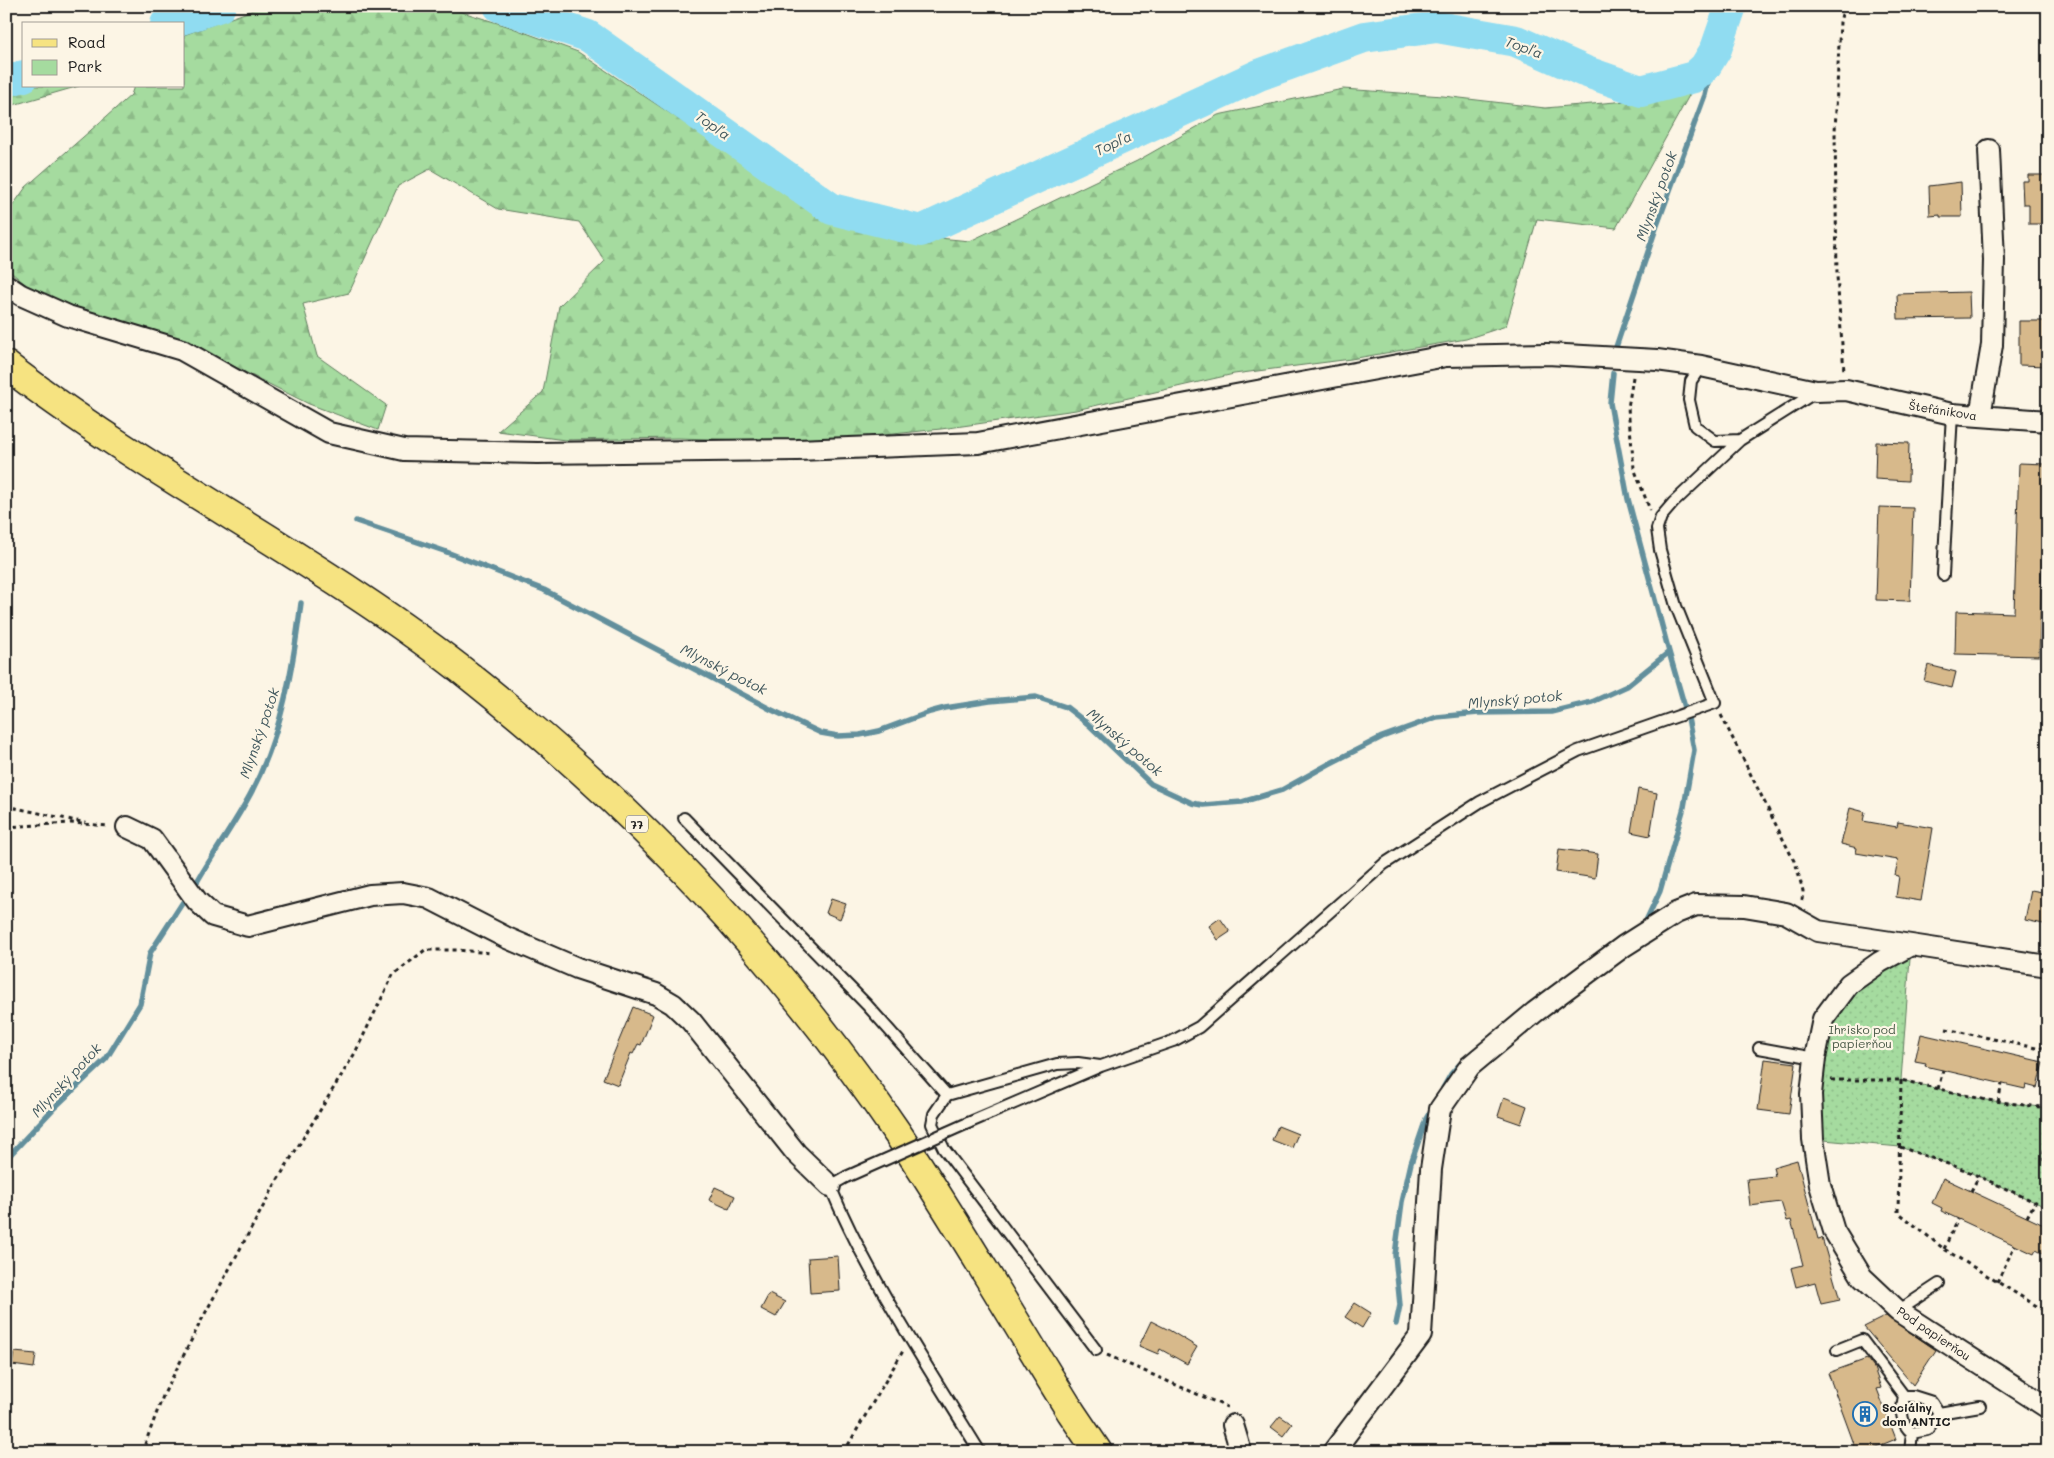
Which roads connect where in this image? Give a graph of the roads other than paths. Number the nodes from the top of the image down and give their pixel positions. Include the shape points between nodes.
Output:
1 (1988, 150) dead end
2 (6, 285) edge
3 (6, 365) edge
4 (1701, 366) junction
5 (1816, 391) junction
6 (1952, 414) junction
7 (1980, 416) junction
8 (2048, 421) edge
9 (1740, 440) junction
10 (1943, 576) dead end
11 (684, 818) dead end
12 (126, 827) road end
13 (1911, 945) junction
14 (2048, 966) edge
15 (1759, 1048) dead end
16 (1815, 1058) junction
17 (1101, 1066) junction
18 (947, 1096) junction
19 (838, 1181) junction
20 (1939, 1284) dead end
21 (1898, 1311) junction
22 (1096, 1350) road end
23 (1837, 1350) dead end
24 (1904, 1396) junction
25 (1980, 1406) dead end
26 (2048, 1408) edge
27 (1939, 1413) junction
28 (1233, 1424) road end
29 (1912, 1433) junction
30 (980, 1452) edge
31 (1098, 1452) edge
32 (1241, 1452) edge
33 (1333, 1452) edge
34 (1910, 1452) edge

1 - 7 street via 1994,260 1992,345
2 - 4 street, Štefánikova via 68,316 182,350 329,433 404,450 537,454 978,443 1446,356 1547,354 1621,357
3 - 31 main road, 77 via 92,427 324,573 414,635 539,734 674,859 735,924 790,990 897,1133
4 - 5 street, Štefánikova
4 - 9 lane via 1690,381 1688,400 1695,426 1715,441
5 - 6 street, Štefánikova via 1846,390
5 - 9 lane
6 - 7 street, Štefánikova
6 - 10 lane
7 - 8 street, Štefánikova
9 - 17 lane via 1673,503 1661,517 1657,529 1676,606 1716,703 1578,751 1480,802 1384,864 1199,1027 1173,1042
11 - 18 lane via 867,1005
12 - 19 street via 152,839 197,902 213,916 248,926 370,895 403,893 429,898 507,938 577,968 656,994 691,1021 796,1153
13 - 14 street
13 - 16 street, Pod papierňou via 1849,984 1823,1019
13 - 33 street via 1818,931 1786,913 1744,906 1696,906 1676,913 1624,946 1542,1006 1470,1066 1440,1110 1431,1169 1421,1334
15 - 16 lane
16 - 21 street, Pod papierňou via 1811,1094 1813,1139 1820,1185 1834,1230 1862,1277
17 - 18 lane via 1057,1064
17 - 19 lane, bridge
18 - 22 lane via 940,1102 932,1124 944,1149
19 - 30 lane via 841,1213
20 - 21 lane
21 - 26 street, Pod papierňou
23 - 24 lane via 1862,1340
24 - 27 lane via 1932,1402
24 - 29 lane via 1901,1411 1904,1426
25 - 27 lane
27 - 29 lane via 1928,1430
28 - 32 street
29 - 34 lane

